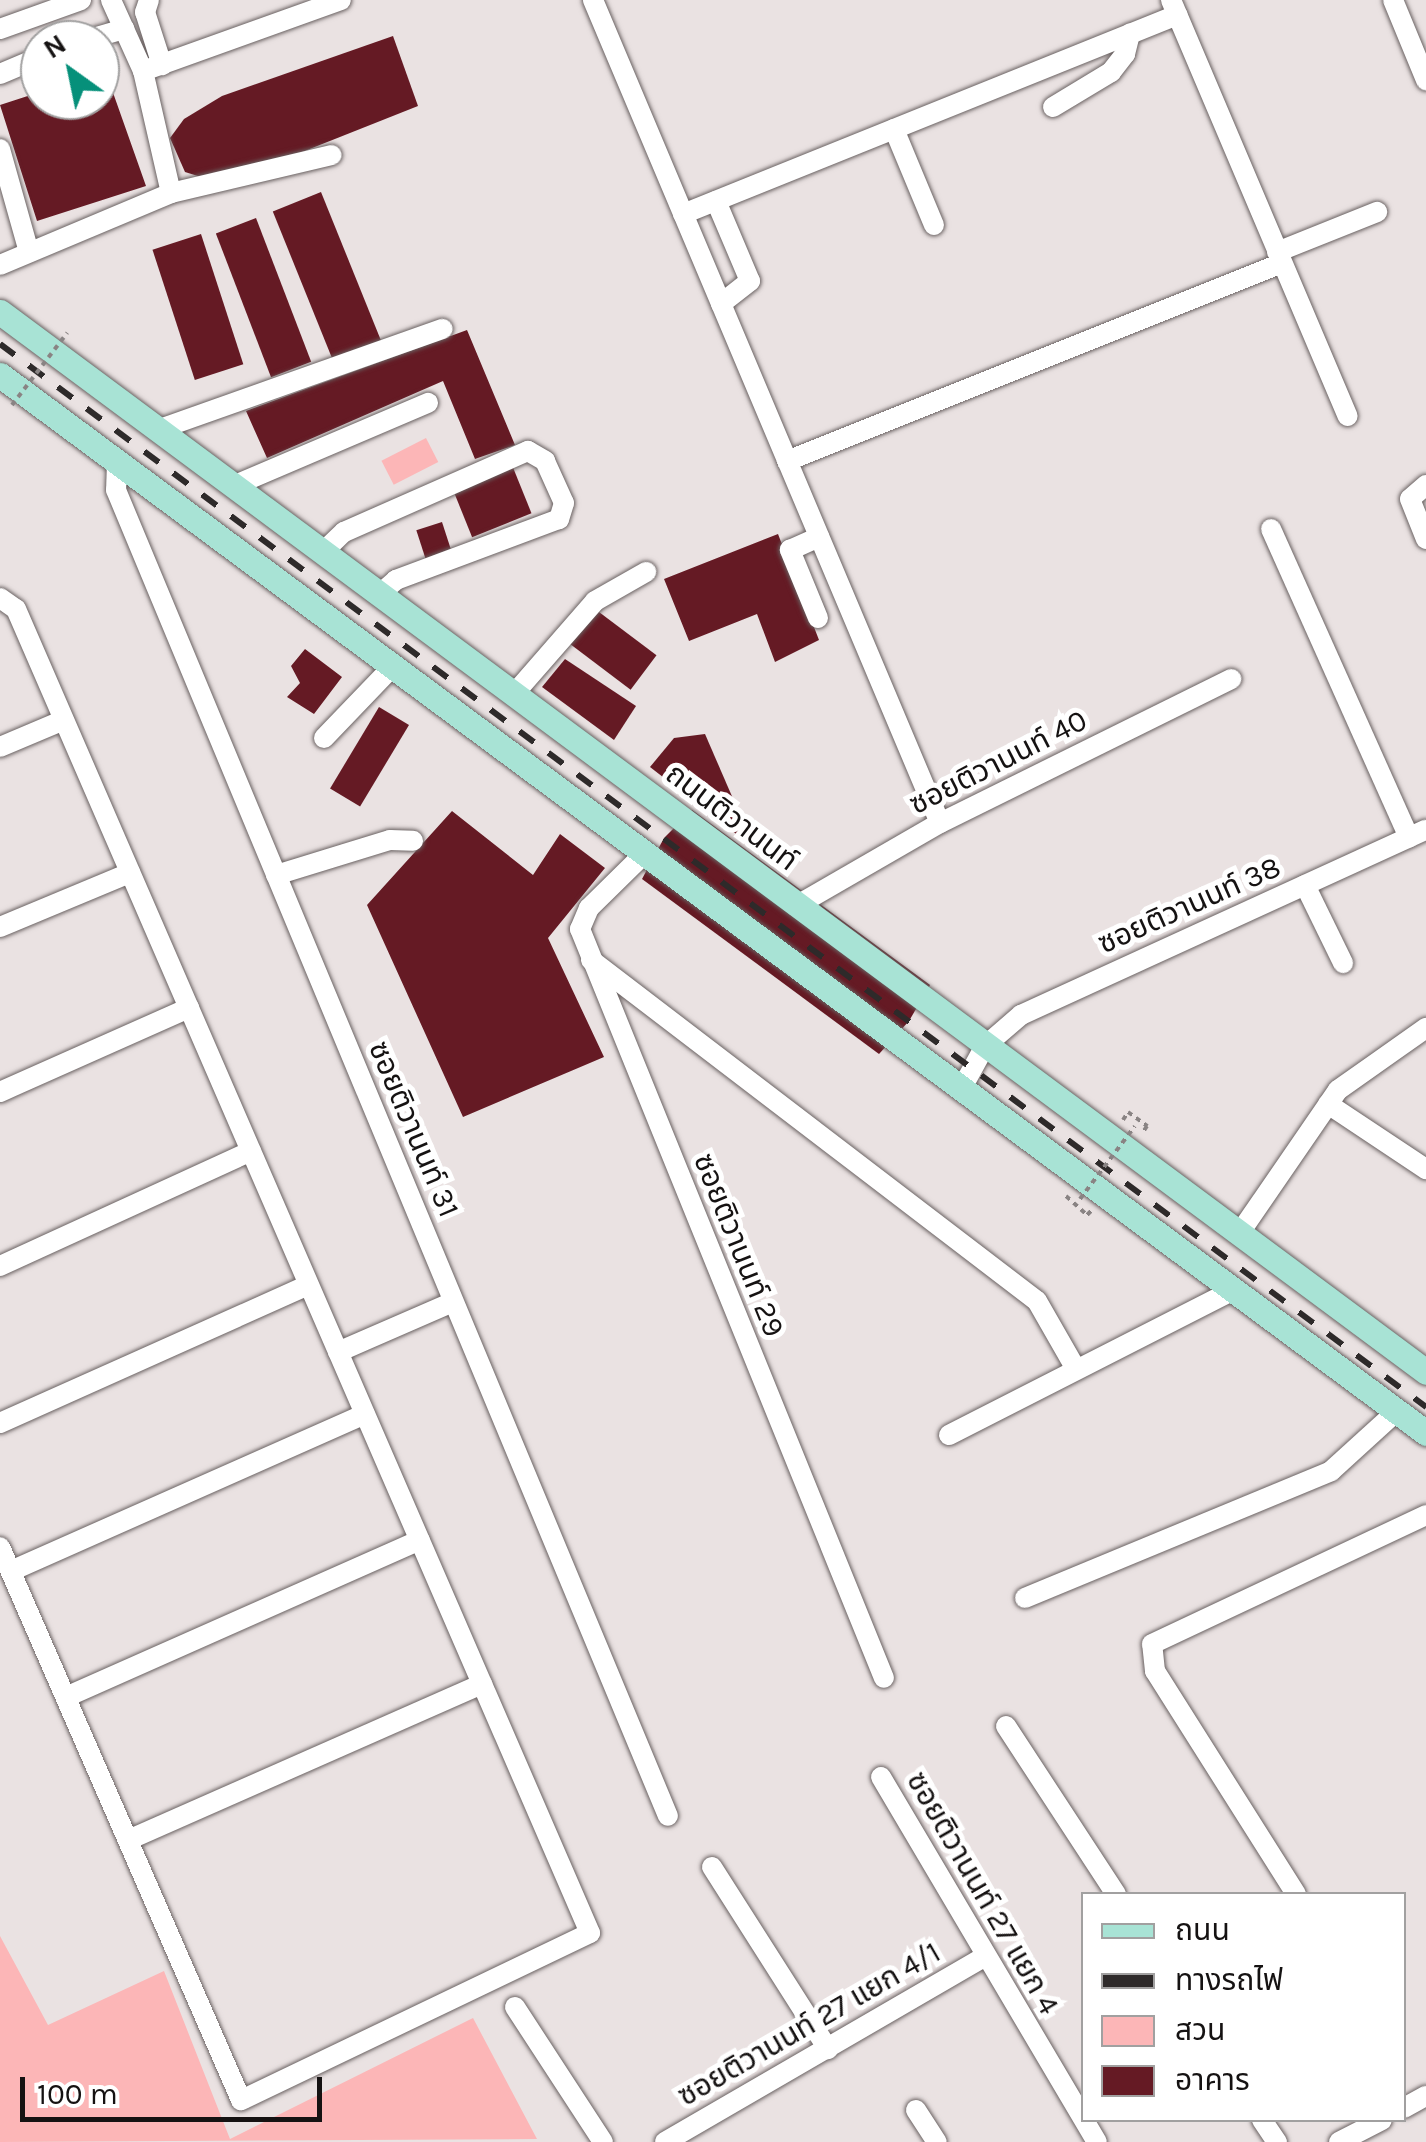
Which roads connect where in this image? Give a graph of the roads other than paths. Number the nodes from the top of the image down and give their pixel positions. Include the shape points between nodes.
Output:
1 (81, 0) edge
2 (111, 0) edge
3 (149, 0) edge
4 (341, 0) edge
5 (593, 0) edge
6 (1392, 0) edge
7 (1174, 7) edge
8 (0, 29) edge
9 (124, 29) junction
10 (120, 30) edge
11 (1130, 34) junction
12 (152, 68) junction
13 (1426, 80) edge
14 (1053, 106) dead end
15 (894, 129) junction
16 (0, 149) edge
17 (332, 155) dead end
18 (170, 193) junction
19 (716, 201) junction
20 (1377, 212) dead end
21 (684, 214) junction
22 (934, 226) dead end
23 (29, 252) junction
24 (1280, 257) junction
25 (0, 265) edge
26 (721, 304) junction
27 (0, 312) edge
28 (442, 329) dead end
29 (0, 374) edge
30 (428, 403) dead end
31 (1348, 416) dead end
32 (158, 430) junction
33 (788, 461) junction
34 (117, 464) junction
35 (1426, 485) edge
36 (233, 486) junction
37 (1271, 529) dead end
38 (819, 537) junction
39 (1426, 539) edge
40 (323, 552) junction
41 (646, 572) dead end
42 (380, 594) junction
43 (0, 598) edge
44 (818, 618) dead end
45 (393, 666) junction
46 (1231, 679) dead end
47 (514, 694) junction
48 (64, 720) junction
49 (324, 738) dead end
50 (0, 747) edge
51 (940, 824) junction
52 (1418, 834) edge
53 (413, 841) dead end
54 (646, 852) junction
55 (130, 873) junction
56 (276, 876) junction
57 (1305, 885) junction
58 (796, 906) junction
59 (0, 926) edge
60 (589, 959) junction
61 (1343, 963) dead end
62 (189, 1008) junction
63 (1426, 1028) edge
64 (985, 1046) junction
65 (963, 1086) junction
66 (0, 1092) edge
67 (1328, 1104) junction
68 (251, 1151) junction
69 (1426, 1169) edge
70 (1241, 1231) junction
71 (0, 1266) edge
72 (309, 1285) junction
73 (1234, 1289) junction
74 (453, 1302) junction
75 (338, 1352) junction
76 (1076, 1369) junction
77 (1426, 1372) edge
78 (1397, 1411) junction
79 (365, 1414) junction
80 (0, 1423) edge
81 (1426, 1433) edge
82 (949, 1435) dead end
83 (1426, 1515) edge
84 (420, 1540) junction
85 (4, 1558) edge
86 (1025, 1598) dead end
87 (884, 1678) dead end
88 (482, 1684) junction
89 (66, 1697) junction
90 (1006, 1726) dead end
91 (881, 1777) dead end
92 (668, 1816) dead end
93 (128, 1840) junction
94 (712, 1867) dead end
95 (1115, 1892) edge
96 (1295, 1892) edge
97 (982, 1958) junction
98 (515, 2006) dead end
99 (828, 2049) junction
100 (916, 2110) dead end
101 (1081, 2116) edge
102 (1378, 2122) edge
103 (603, 2142) edge
104 (665, 2142) edge
105 (936, 2142) edge
106 (1339, 2142) edge

1 - 8 street
2 - 9 street
3 - 12 street via 144,12
4 - 12 street
5 - 21 street
6 - 13 street
7 - 11 street
7 - 24 street
9 - 10 street
9 - 12 street
11 - 14 street via 1111,72
11 - 15 street
12 - 18 street
15 - 19 street
15 - 22 street
16 - 23 street
17 - 18 street
18 - 23 street
19 - 21 street
19 - 26 street via 750,281
20 - 24 street
21 - 26 street
23 - 25 street
24 - 31 street
24 - 33 street
26 - 33 street
27 - 32 main road, ถนนติวานนท์
28 - 32 street
29 - 34 main road
30 - 36 street
32 - 36 main road, ถนนติวานนท์
33 - 38 street
34 - 45 main road
34 - 56 street, ซอยติวานนท์ 31 via 116,490
35 - 39 street via 1410,500
36 - 40 main road, ถนนติวานนท์
37 - 52 street
38 - 44 street via 790,550
38 - 51 street
40 - 42 main road, ถนนติวานนท์
40 - 42 street via 344,532 528,451 545,461 564,503 559,519 396,580
41 - 47 street via 595,601
42 - 47 main road, ถนนติวานนท์
43 - 48 street via 16,610
45 - 49 street
45 - 54 main road
46 - 51 street, ซอยติวานนท์ 40
47 - 58 main road, ถนนติวานนท์
48 - 50 street
48 - 55 street
51 - 58 street, ซอยติวานนท์ 40
52 - 57 street, ซอยติวานนท์ 38
53 - 56 street via 390,840
54 - 60 street, ซอยติวานนท์ 29 via 582,917
54 - 65 main road
55 - 59 street
55 - 62 street
56 - 74 street, ซอยติวานนท์ 31
57 - 61 street
57 - 64 street, ซอยติวานนท์ 38 via 1021,1015
58 - 64 main road, ถนนติวานนท์
60 - 76 street via 1037,1301
60 - 87 street, ซอยติวานนท์ 29
62 - 66 street
62 - 68 street
63 - 67 street
64 - 65 street
64 - 70 main road, ถนนติวานนท์
65 - 73 main road
67 - 69 street
67 - 70 street
68 - 71 street
68 - 72 street
70 - 77 main road, ถนนติวานนท์
72 - 75 street
72 - 80 street
73 - 76 street
73 - 78 main road
74 - 75 street
74 - 92 street, ซอยติวานนท์ 31
75 - 79 street
76 - 82 street
78 - 81 main road
78 - 86 street via 1332,1471
79 - 84 street
79 - 85 street
83 - 96 street via 1152,1644 1156,1671
84 - 88 street
84 - 89 street
85 - 89 street
88 - 93 street
88 - 93 street via 590,1933 242,2100
89 - 93 street
90 - 95 street
91 - 97 street, ซอยติวานนท์ 27 แยก 4
94 - 99 street
97 - 99 street, ซอยติวานนท์ 27 แยก 4/1
97 - 101 street, ซอยติวานนท์ 27 แยก 4
98 - 103 street
99 - 104 street, ซอยติวานนท์ 27 แยก 4/1
100 - 105 street
102 - 106 street

